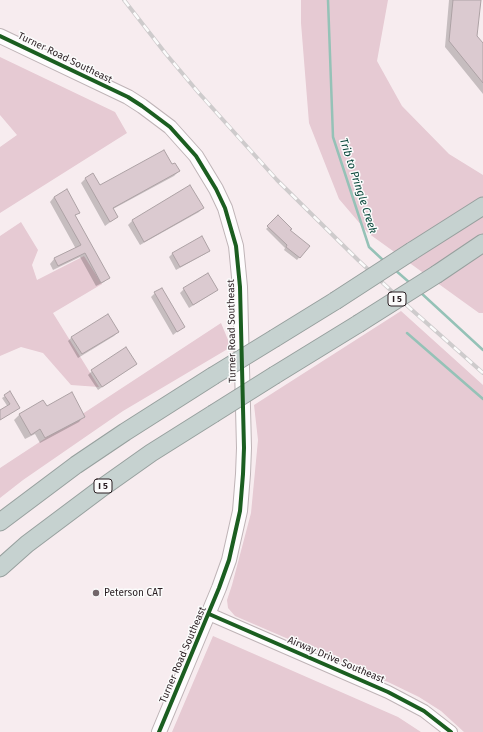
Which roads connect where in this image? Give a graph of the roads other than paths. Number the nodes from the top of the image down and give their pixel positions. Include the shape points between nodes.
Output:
1 (0, 36) edge
2 (483, 206) edge
3 (483, 243) edge
4 (0, 522) edge
5 (0, 568) edge
6 (209, 614) junction
7 (159, 732) edge
8 (451, 732) edge

1 - 6 main road, Turner Road Southeast via 128,97 153,113 170,127 196,156 225,208 236,246 240,287 243,474 235,537
2 - 4 highway, bridge via 76,464
3 - 5 highway, I 5, bridge via 151,453 27,544
6 - 7 main road, Turner Road Southeast
6 - 8 street, Airway Drive Southeast via 388,692 424,711

